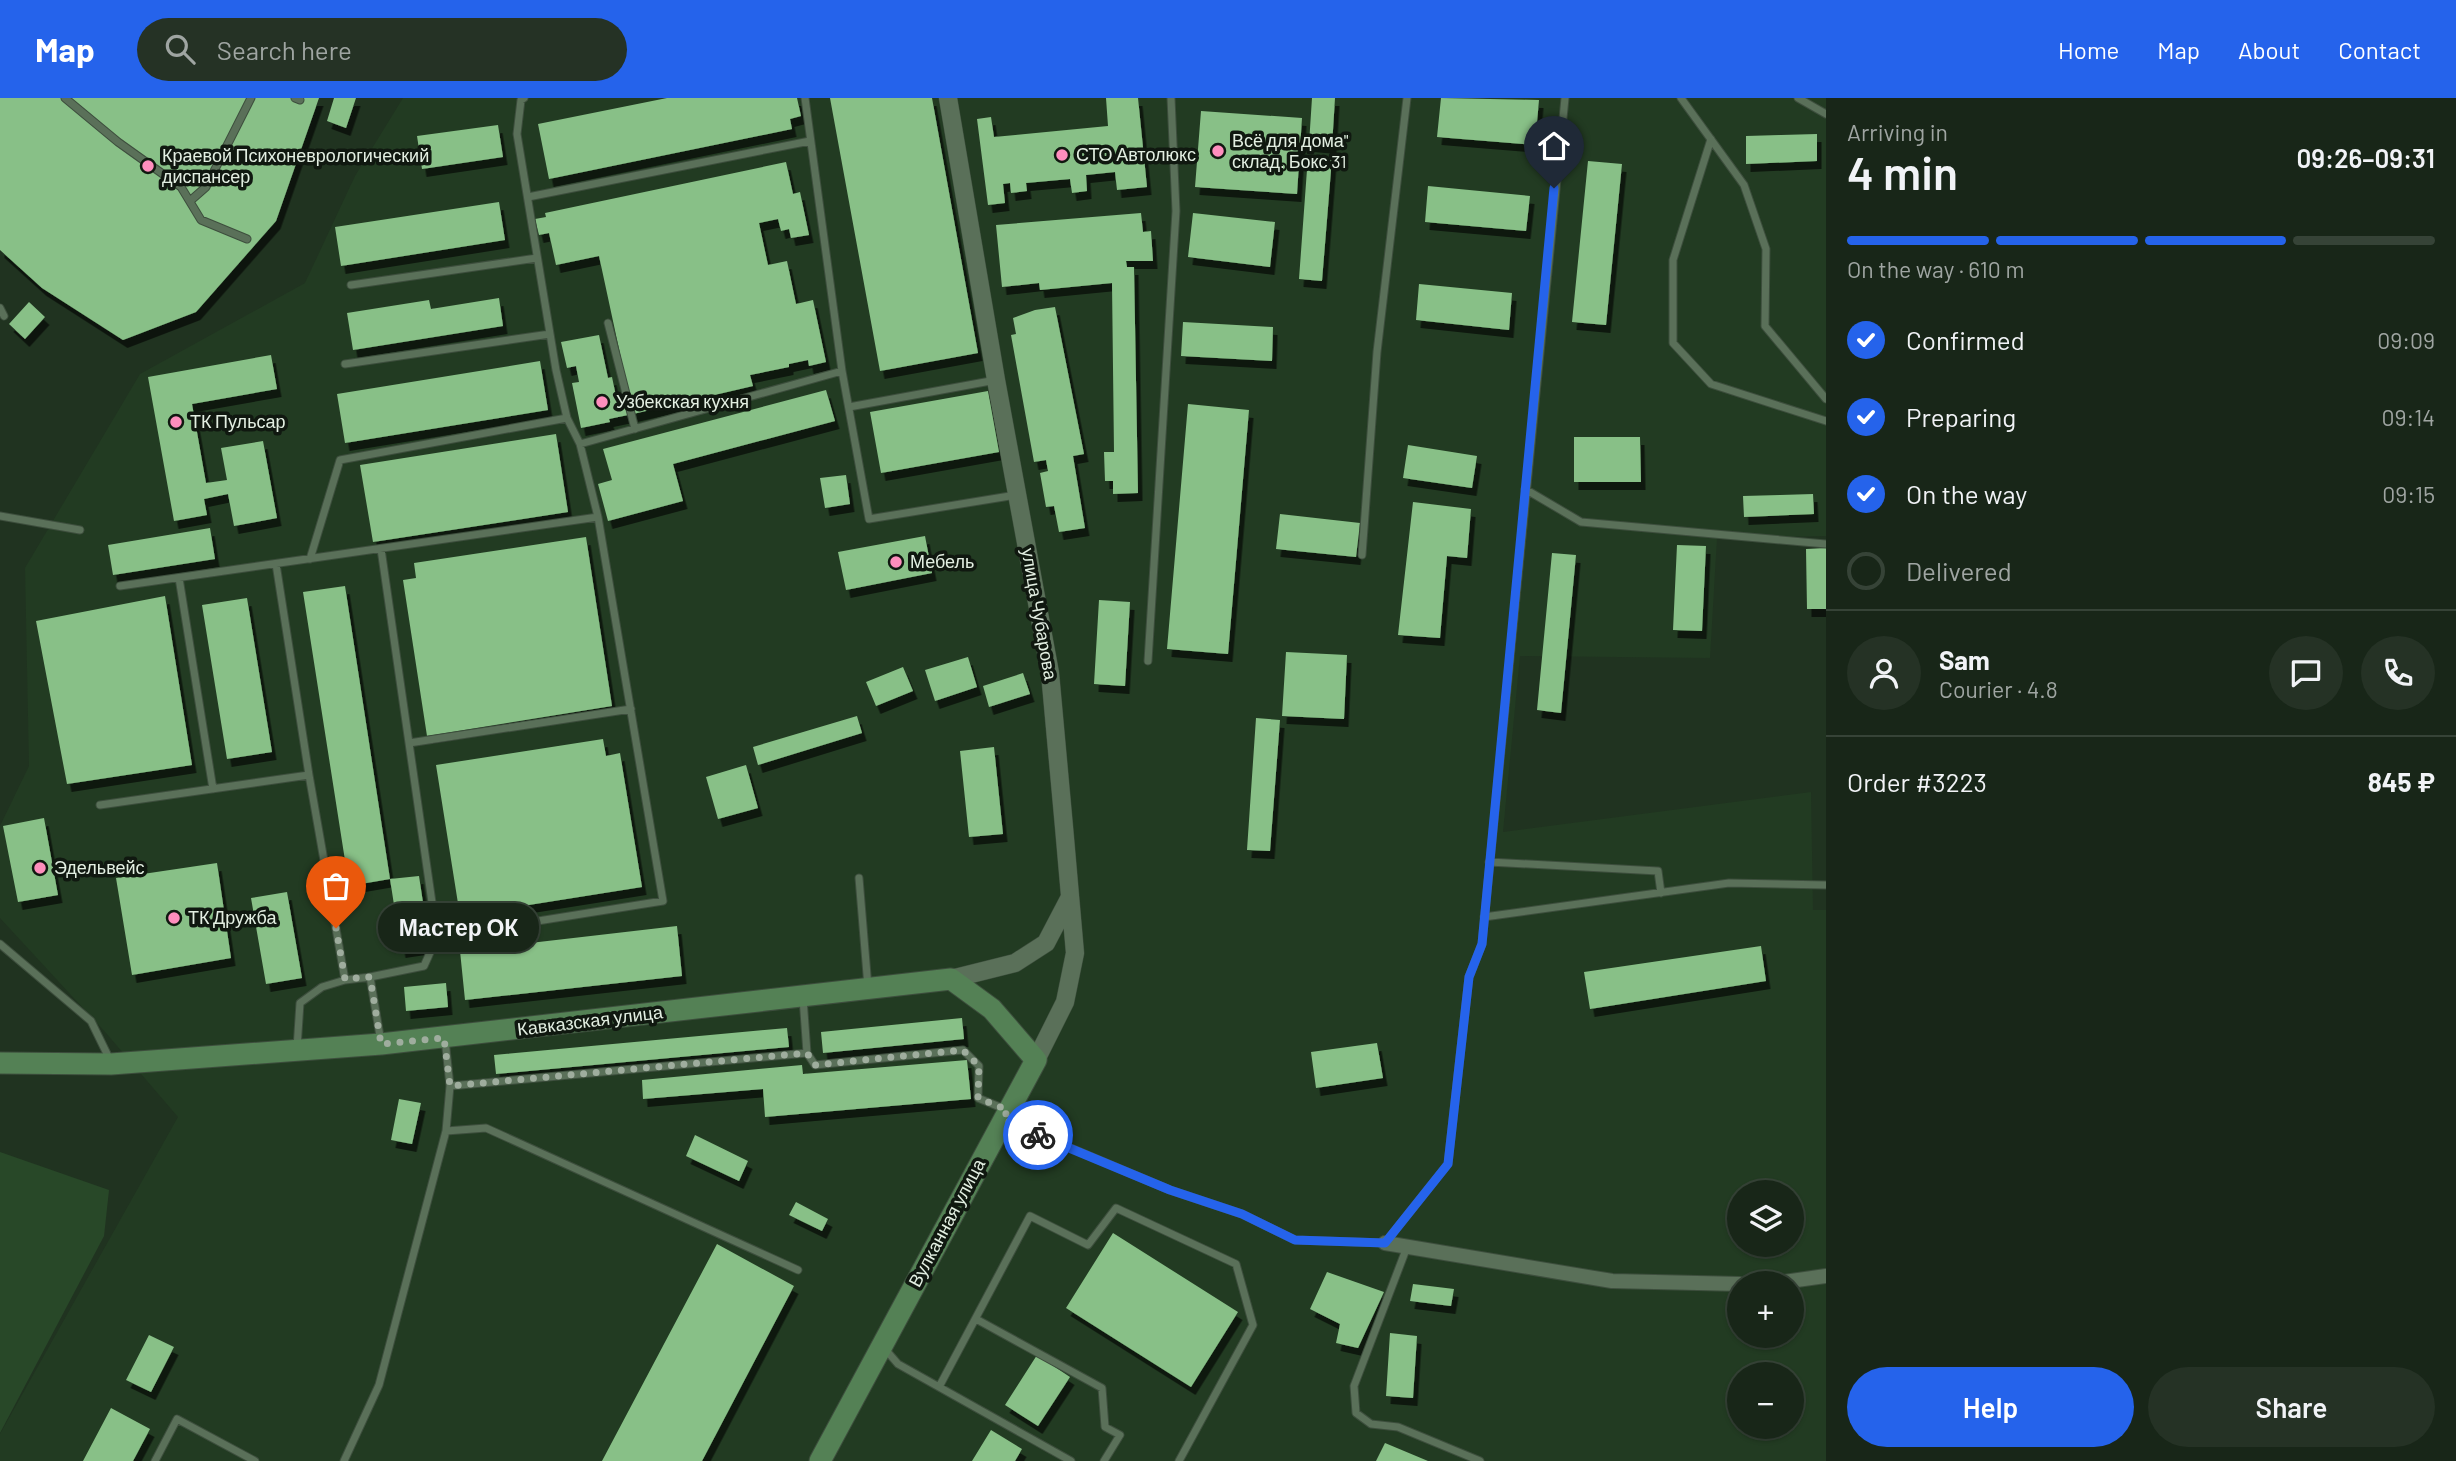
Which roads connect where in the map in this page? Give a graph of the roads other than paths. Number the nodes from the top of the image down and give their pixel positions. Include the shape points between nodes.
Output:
1 (65, 98) edge
2 (251, 98) edge
3 (524, 98) edge
4 (805, 98) edge
5 (948, 98) edge
6 (1171, 98) edge
7 (1407, 98) edge
8 (1564, 98) edge
9 (1681, 98) edge
10 (1798, 98) edge
11 (1826, 114) edge
12 (1711, 139) junction
13 (810, 141) junction
14 (528, 197) junction
15 (190, 201) junction
16 (247, 239) dead end
17 (537, 258) junction
18 (351, 285) dead end
19 (0, 308) edge
20 (4, 316) dead end
21 (608, 323) dead end
22 (550, 334) junction
23 (345, 364) dead end
24 (842, 371) junction
25 (996, 380) junction
26 (1826, 399) edge
27 (849, 407) junction
28 (567, 418) junction
29 (1826, 421) edge
30 (635, 429) junction
31 (580, 444) junction
32 (1525, 489) junction
33 (1017, 495) junction
34 (0, 516) edge
35 (598, 517) junction
36 (80, 530) dead end
37 (1826, 544) edge
38 (381, 549) junction
39 (1362, 555) dead end
40 (310, 559) junction
41 (276, 564) junction
42 (178, 578) junction
43 (120, 586) dead end
44 (1148, 661) dead end
45 (631, 709) junction
46 (409, 743) junction
47 (309, 775) junction
48 (213, 789) junction
49 (100, 805) dead end
50 (1489, 862) junction
51 (859, 878) dead end
52 (1826, 886) edge
53 (1661, 893) junction
54 (1069, 899) junction
55 (1484, 917) junction
56 (437, 937) junction
57 (0, 944) edge
58 (370, 977) junction
59 (345, 979) junction
60 (951, 979) junction
61 (868, 988) junction
62 (803, 996) junction
63 (444, 1038) junction
64 (381, 1044) junction
65 (297, 1051) junction
66 (807, 1053) junction
67 (1036, 1060) junction
68 (0, 1063) edge
69 (111, 1063) junction
70 (450, 1086) junction
71 (1005, 1115) junction
72 (446, 1131) junction
73 (1385, 1243) junction
74 (1407, 1246) junction
75 (798, 1270) dead end
76 (1826, 1276) edge
77 (1804, 1279) edge
78 (1727, 1284) edge
79 (976, 1319) junction
80 (883, 1346) junction
81 (939, 1387) junction
82 (155, 1461) edge
83 (255, 1461) edge
84 (344, 1461) edge
85 (820, 1461) edge
86 (1071, 1461) edge
87 (1104, 1461) edge
88 (1180, 1461) edge
89 (1480, 1461) edge

1 - 15 lane via 181,187
2 - 15 lane via 206,187
3 - 14 lane via 517,134
4 - 13 lane
5 - 25 street, улица Чубарова
6 - 44 lane via 1176,211
7 - 39 lane via 1377,352
8 - 32 lane
9 - 12 lane
10 - 11 lane
12 - 26 lane via 1744,185 1766,249 1765,326
12 - 29 lane via 1673,260 1673,343 1711,384
13 - 14 lane
13 - 24 lane
14 - 17 lane
15 - 16 lane via 201,220
17 - 18 lane
17 - 22 lane
19 - 20 lane
21 - 30 lane
22 - 23 lane
22 - 28 lane
24 - 27 lane
24 - 30 lane
25 - 27 lane
25 - 33 street, улица Чубарова
27 - 33 lane via 869,519
28 - 31 lane
28 - 40 lane via 340,460
30 - 31 lane
31 - 35 lane
32 - 37 lane via 1581,522
32 - 50 lane
33 - 54 street, улица Чубарова via 1050,673
34 - 36 lane
35 - 38 lane
35 - 45 lane
38 - 40 lane
38 - 46 lane
40 - 41 lane
41 - 42 lane
41 - 47 lane
42 - 43 lane
42 - 48 lane
45 - 46 lane
45 - 56 lane via 663,901
46 - 56 lane
47 - 48 lane
47 - 59 lane
48 - 49 lane
50 - 53 lane via 1658,871
50 - 55 lane
51 - 61 lane
52 - 53 lane via 1729,883
53 - 55 lane
54 - 60 street via 1046,943 1015,962
54 - 67 street, улица Чубарова via 1075,953 1065,1002
55 - 73 lane via 1482,944 1469,977 1448,1164
56 - 58 lane via 424,966
57 - 69 lane via 91,1021
58 - 59 lane
58 - 64 lane
59 - 65 lane via 322,987 300,1003
60 - 61 main road, Кавказская улица
60 - 67 main road via 992,1009
61 - 62 main road, Кавказская улица
62 - 63 main road, Кавказская улица
62 - 66 lane
63 - 64 main road, Кавказская улица
63 - 70 lane
64 - 65 main road, Кавказская улица
65 - 69 main road, Кавказская улица
66 - 70 lane
66 - 71 lane via 815,1065 963,1050 979,1066 978,1098
67 - 71 main road, улица Чубарова
68 - 69 main road, Кавказская улица
70 - 72 lane
71 - 73 lane via 1170,1190 1242,1214 1295,1240
71 - 80 main road, Вулканная улица
72 - 75 lane via 486,1128
72 - 84 lane via 379,1385
73 - 74 street
74 - 78 street via 1612,1281
74 - 89 lane via 1354,1386 1356,1413 1371,1424 1398,1427
76 - 77 street
79 - 81 lane
79 - 87 lane via 1102,1388 1105,1427 1120,1435
79 - 88 lane via 1030,1216 1088,1245 1116,1208 1236,1264 1253,1325
80 - 81 lane via 898,1364
80 - 85 main road, Вулканная улица
81 - 86 lane
82 - 83 lane via 177,1419

